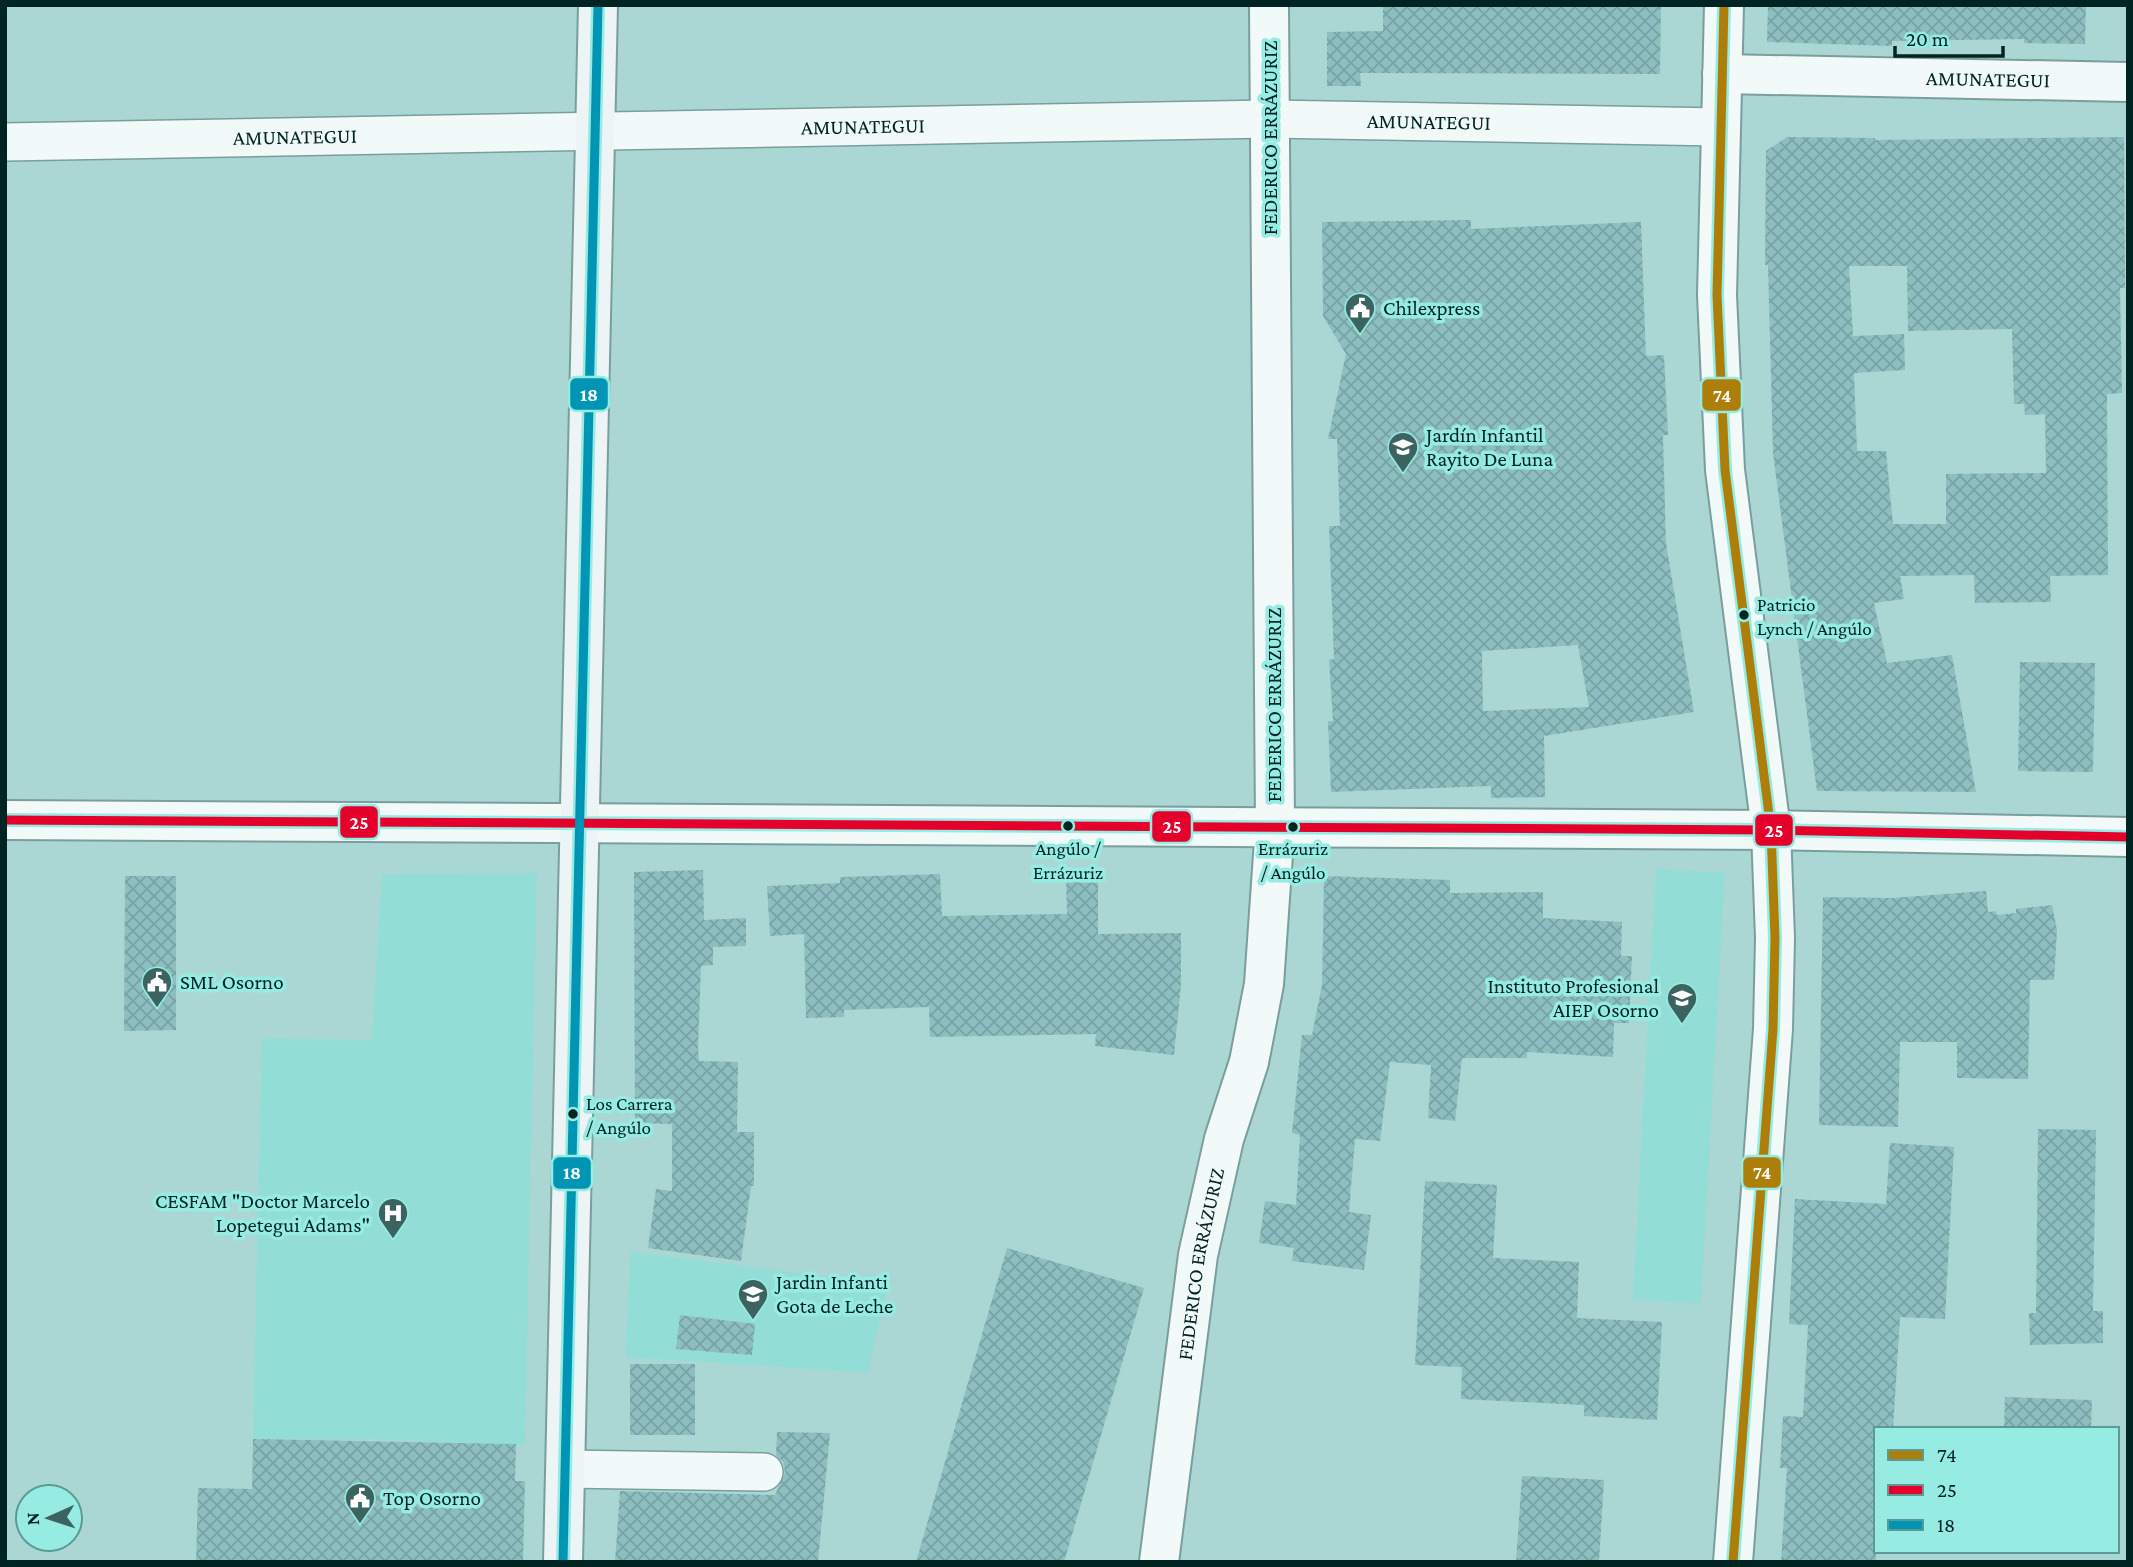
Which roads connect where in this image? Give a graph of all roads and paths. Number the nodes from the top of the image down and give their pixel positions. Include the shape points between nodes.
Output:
1 (598, 5) edge
2 (1269, 5) edge
3 (1724, 5) edge
4 (1722, 74) junction
5 (2128, 82) edge
6 (1270, 119) junction
7 (1720, 127) junction
8 (597, 130) junction
9 (5, 142) edge
10 (5, 821) edge
11 (581, 823) junction
12 (1275, 827) junction
13 (1771, 830) junction
14 (2128, 837) edge
15 (565, 1469) junction
16 (764, 1472) dead end
17 (563, 1562) edge
18 (1158, 1562) edge
19 (1733, 1562) edge

1 - 8 main road
2 - 6 street, FEDERICO ERRÁZURIZ
3 - 4 street
4 - 5 street, AMUNATEGUI
4 - 7 street
6 - 7 street, AMUNATEGUI
6 - 8 street, AMUNATEGUI
6 - 12 street, FEDERICO ERRÁZURIZ
7 - 13 street via 1717,295 1725,470
8 - 9 street, AMUNATEGUI
8 - 11 main road
10 - 11 street
11 - 12 street
11 - 15 main road
12 - 13 street
12 - 18 street, FEDERICO ERRÁZURIZ via 1264,984 1249,1062 1224,1139 1198,1255
13 - 14 street
13 - 19 street via 1773,1028
15 - 16 street
15 - 17 main road

